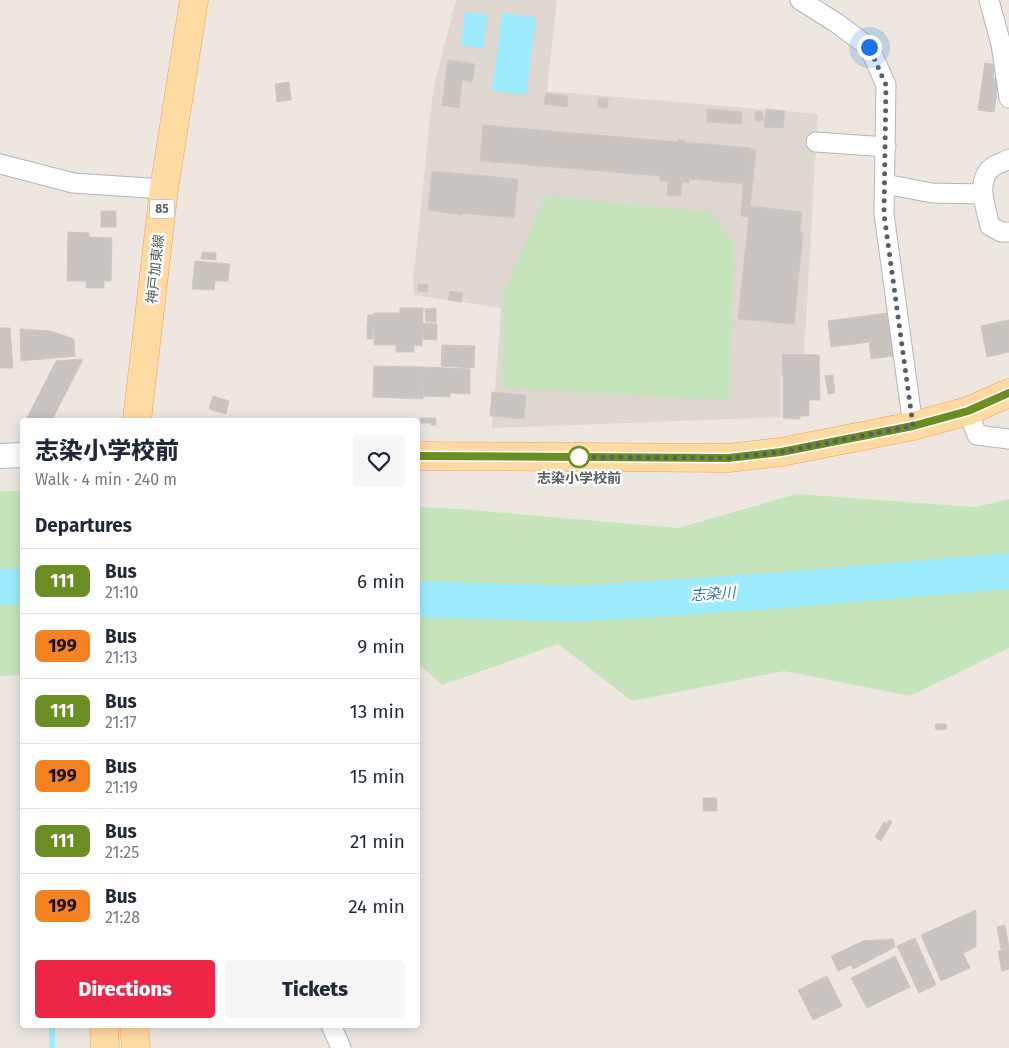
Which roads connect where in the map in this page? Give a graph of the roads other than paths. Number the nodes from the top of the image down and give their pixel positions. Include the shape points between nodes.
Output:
1 (194, 0) edge
2 (800, 0) edge
3 (989, 0) edge
4 (1009, 98) edge
5 (816, 142) dead end
6 (886, 147) junction
7 (1009, 160) edge
8 (0, 164) edge
9 (886, 184) junction
10 (164, 189) junction
11 (982, 194) junction
12 (1009, 232) edge
13 (1009, 393) edge
14 (968, 411) junction
15 (138, 418) edge
16 (913, 426) junction
17 (1009, 439) edge
18 (20, 455) edge
19 (0, 456) edge
20 (420, 456) edge
21 (104, 1028) edge
22 (134, 1028) edge
23 (333, 1028) edge
24 (105, 1048) edge
25 (136, 1048) edge
26 (341, 1048) edge

1 - 10 main road, 神戸加東線 / 85
2 - 6 street via 869,47 886,85
3 - 4 street via 1001,44
5 - 6 street
6 - 9 street
7 - 11 street via 992,167 984,179
8 - 10 street via 73,183
9 - 11 street via 932,193
9 - 16 street via 884,214
10 - 15 main road, 神戸加東線 / 85
11 - 12 street via 990,226
13 - 14 main road
14 - 16 main road
14 - 17 street via 977,435
16 - 20 main road via 781,452 728,458
18 - 19 street
21 - 24 main road
22 - 25 main road
23 - 26 street

